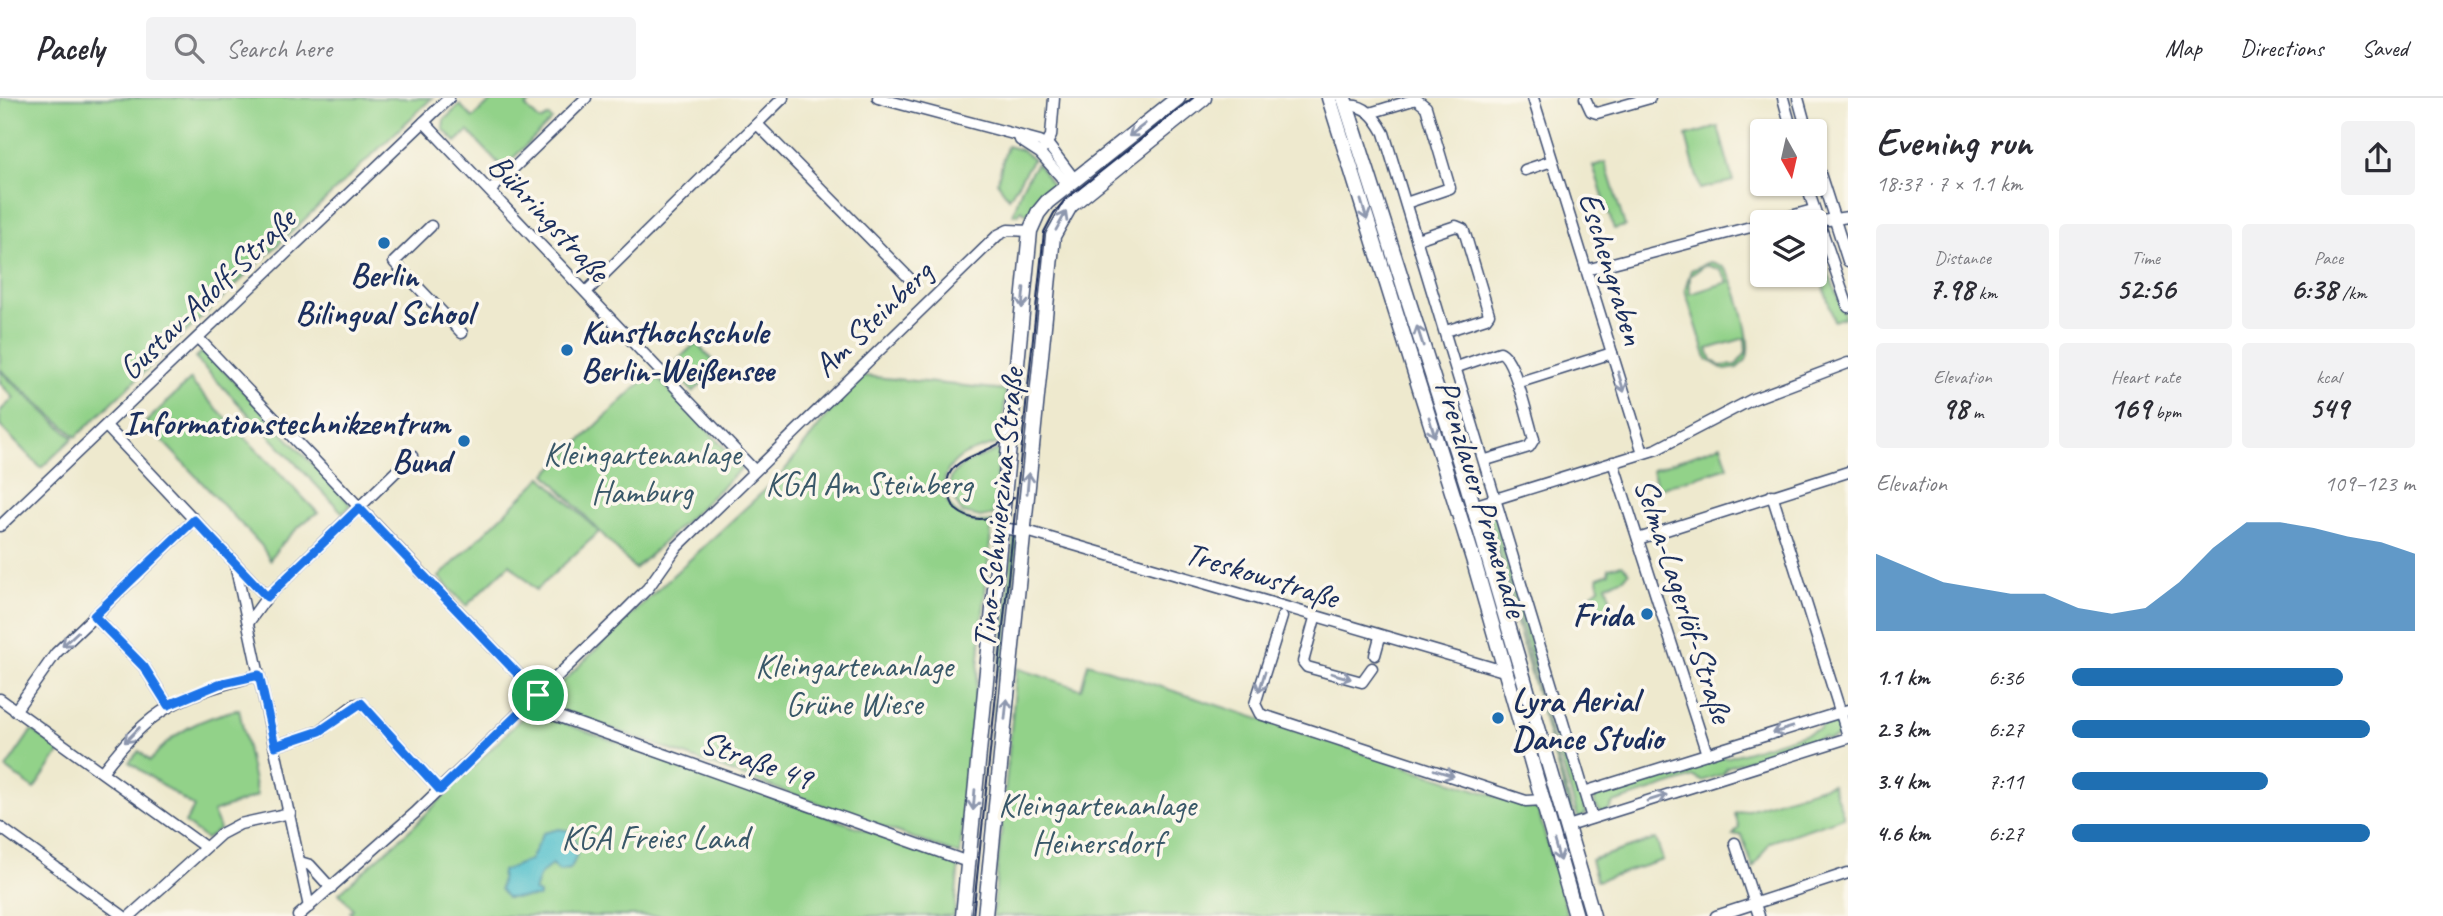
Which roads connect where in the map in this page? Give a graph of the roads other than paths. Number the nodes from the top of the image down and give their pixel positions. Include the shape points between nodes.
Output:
1 (449, 98) edge
2 (586, 98) edge
3 (783, 98) edge
4 (878, 98) edge
5 (1055, 98) edge
6 (1178, 98) edge
7 (1204, 98) edge
8 (1329, 98) edge
9 (1533, 98) edge
10 (1585, 98) edge
11 (1650, 98) edge
12 (1783, 98) edge
13 (1798, 98) edge
14 (1345, 102) edge
15 (1370, 113) junction
16 (1789, 119) edge
17 (1804, 119) edge
18 (424, 122) junction
19 (757, 124) junction
20 (1044, 149) junction
21 (1552, 161) junction
22 (1525, 170) dead end
23 (1362, 177) junction
24 (1076, 186) junction
25 (490, 191) junction
26 (1809, 196) edge
27 (1826, 196) edge
28 (1406, 204) junction
29 (1813, 210) edge
30 (1848, 217) edge
31 (1833, 219) junction
32 (1827, 221) edge
33 (431, 226) dead end
34 (1750, 227) edge
35 (1030, 231) junction
36 (1417, 239) junction
37 (1827, 248) edge
38 (1848, 261) edge
39 (1586, 271) junction
40 (915, 284) dead end
41 (586, 292) junction
42 (1848, 307) edge
43 (1446, 331) junction
44 (462, 333) dead end
45 (198, 338) junction
46 (1612, 354) junction
47 (1848, 363) edge
48 (1457, 367) junction
49 (1517, 383) junction
50 (106, 426) junction
51 (1643, 453) junction
52 (412, 456) dead end
53 (1486, 460) junction
54 (1613, 462) junction
55 (754, 470) junction
56 (1848, 472) edge
57 (1772, 495) junction
58 (1497, 498) junction
59 (1473, 506) junction
60 (359, 508) junction
61 (194, 520) junction
62 (0, 526) edge
63 (1001, 528) junction
64 (1024, 531) junction
65 (1638, 539) junction
66 (235, 564) junction
67 (267, 597) junction
68 (94, 616) junction
69 (1282, 617) dead end
70 (1315, 618) junction
71 (248, 623) junction
72 (1380, 637) junction
73 (1376, 655) dead end
74 (1372, 668) dead end
75 (1507, 672) junction
76 (259, 675) junction
77 (534, 699) junction
78 (2, 703) edge
79 (168, 705) junction
80 (15, 710) junction
81 (1844, 712) edge
82 (1848, 737) edge
83 (275, 746) junction
84 (1707, 754) junction
85 (102, 772) junction
86 (440, 790) junction
87 (1584, 792) junction
88 (1543, 800) junction
89 (290, 813) junction
90 (1592, 818) junction
91 (0, 827) edge
92 (1567, 827) junction
93 (1735, 843) dead end
94 (205, 847) junction
95 (300, 862) junction
96 (968, 862) junction
97 (1848, 873) edge
98 (967, 878) junction
99 (989, 880) junction
100 (331, 888) junction
101 (1755, 903) junction
102 (309, 908) junction
103 (123, 916) edge
104 (130, 916) edge
105 (298, 916) edge
106 (963, 916) edge
107 (985, 916) edge
108 (1576, 916) edge
109 (1593, 916) edge
110 (1716, 916) edge
111 (1759, 916) edge

1 - 18 street, Gustav-Adolf-Straße
2 - 25 street
3 - 19 street
4 - 20 street
5 - 20 street
6 -> 24 main road
7 - 24 main road
8 - 23 main road, Prenzlauer Promenade
9 - 21 street, Eschengraben
10 - 11 street via 1597,113
12 - 16 street
13 - 17 street
14 - 15 street, Prenzlauer Promenade
14 - 23 main road, Prenzlauer Promenade
15 - 28 street, Prenzlauer Promenade via 1384,133
15 - 28 street via 1416,99 1426,107 1450,188
18 - 25 street, Bühringstraße
18 - 45 street, Gustav-Adolf-Straße
19 - 40 street
19 - 41 street
20 - 24 street
21 - 22 street
21 - 39 street, Eschengraben
59 -> 23 main road, Prenzlauer Promenade
23 -> 75 main road, Prenzlauer Promenade
24 - 35 main road via 1039,211
64 -> 24 main road, Tino-Schwierzina-Straße via 1051,245
25 - 41 street, Bühringstraße
26 - 29 street
27 - 31 street
28 - 36 street, Prenzlauer Promenade
30 - 31 street
31 - 32 street
31 - 38 street
33 - 44 street via 394,262
34 - 39 street
35 - 55 street, Am Steinberg via 1008,230 998,235
35 -> 63 main road, Tino-Schwierzina-Straße
36 - 43 street, Prenzlauer Promenade
36 - 43 street, Prenzlauer Promenade via 1456,226 1466,237 1489,314
37 - 42 street
39 - 46 street, Eschengraben
41 - 55 street, Bühringstraße
43 - 48 street, Prenzlauer Promenade
45 - 50 street, Gustav-Adolf-Straße
45 - 60 street
46 - 49 street, Prenzlauer Promenade
46 -> 51 street, Eschengraben
47 - 51 street via 1753,399 1691,434
48 - 49 street, Prenzlauer Promenade via 1500,352 1509,358
48 - 53 street, Prenzlauer Promenade
49 - 53 street, Prenzlauer Promenade via 1534,439 1529,447
50 - 61 street
50 - 62 street, Gustav-Adolf-Straße
51 - 54 street
52 - 60 street
53 - 58 street, Prenzlauer Promenade
54 - 58 street
54 - 65 street, Selma-Lagerlöf-Straße
55 - 77 street, Am Steinberg via 677,547 645,593
56 - 57 street
57 - 65 street
57 - 81 street
58 - 59 street
58 - 87 street, Prenzlauer Promenade
59 - 92 main road, Prenzlauer Promenade
60 - 67 street
60 - 77 street
61 - 66 street
61 - 68 street
63 - 64 street, Treskowstraße
63 -> 96 main road, Tino-Schwierzina-Straße
64 - 70 street, Treskowstraße
99 -> 64 main road, Tino-Schwierzina-Straße
65 - 84 street, Selma-Lagerlöf-Straße
66 - 67 street
66 - 71 street
67 - 71 street
68 - 79 street via 144,667
68 -> 80 street via 48,663
69 -> 88 street via 1255,704 1260,714 1527,801
70 - 72 street, Treskowstraße
70 -> 74 street via 1303,662 1307,667 1362,682
71 - 76 street
72 - 73 street
72 - 75 street, Treskowstraße
75 - 88 main road, Prenzlauer Promenade
76 - 79 street via 219,684
76 - 83 street
77 - 86 street, Am Steinberg
77 - 96 street, Straße 49 via 534,708
78 - 80 street
79 -> 85 street via 130,737
80 - 85 street
81 - 82 street
81 -> 84 street
90 -> 82 street
83 - 86 street via 320,731 361,703
83 - 89 street
84 - 87 street
85 - 94 street
86 - 100 street, Am Steinberg
87 - 90 street, Prenzlauer Promenade
88 -> 108 main road, Prenzlauer Promenade
89 - 94 street via 240,824
89 - 95 street
90 - 92 street
91 - 103 street
92 - 109 main road, Prenzlauer Promenade
93 - 101 street
94 - 104 street
95 - 100 street via 310,865
95 - 102 street
96 - 98 main road, Tino-Schwierzina-Straße
97 - 101 street
98 - 99 main road
98 - 106 main road, Tino-Schwierzina-Straße
99 - 107 main road, Tino-Schwierzina-Straße
100 - 102 street, Am Steinberg
101 - 110 street
101 - 111 street
102 - 105 street, Am Steinberg

